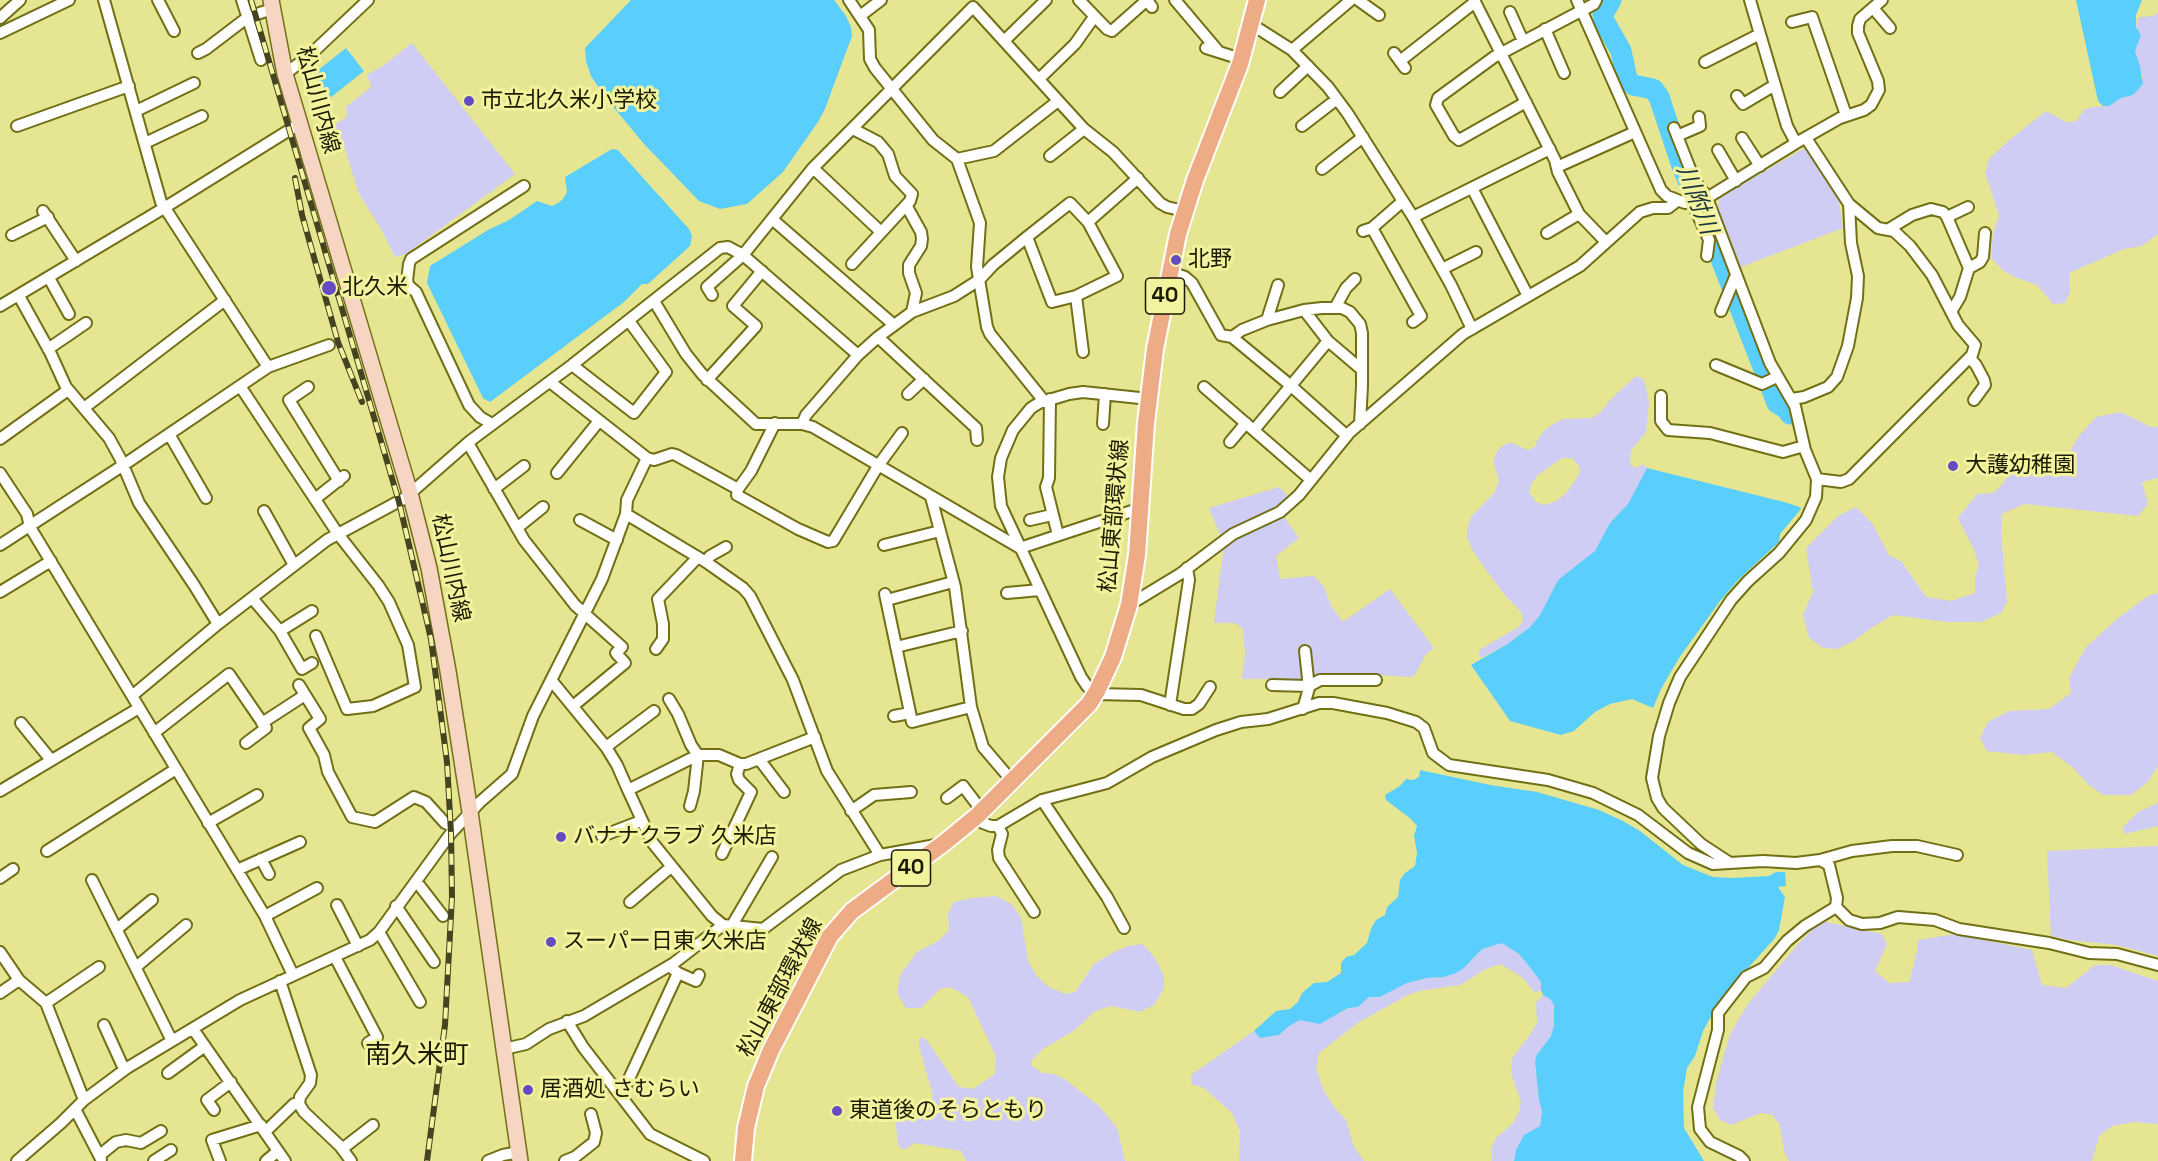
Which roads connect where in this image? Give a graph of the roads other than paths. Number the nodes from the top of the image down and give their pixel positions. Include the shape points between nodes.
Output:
1 (20, 0) edge
2 (69, 0) edge
3 (104, 0) edge
4 (158, 0) edge
5 (242, 0) edge
6 (368, 0) edge
7 (849, 0) edge
8 (881, 0) edge
9 (1046, 0) edge
10 (1079, 0) edge
11 (1175, 0) edge
12 (1257, 0) edge
13 (1352, 0) edge
14 (1596, 0) edge
15 (1750, 0) edge
16 (1474, 1) edge
17 (973, 4) edge
18 (1875, 4) edge
19 (271, 5) edge
20 (1579, 5) edge
21 (1152, 7) dead end
22 (1510, 12) dead end
23 (1379, 15) dead end
24 (860, 16) junction
25 (248, 17) junction
26 (1094, 17) junction
27 (0, 19) edge
28 (1792, 22) dead end
29 (1251, 24) junction
30 (1890, 28) dead end
31 (1545, 29) junction
32 (174, 31) dead end
33 (2, 32) edge
34 (1760, 34) junction
35 (1004, 41) junction
36 (1523, 41) junction
37 (1206, 48) dead end
38 (1292, 50) junction
39 (198, 52) dead end
40 (1219, 52) junction
41 (1501, 53) junction
42 (1241, 59) junction
43 (261, 60) dead end
44 (1400, 61) dead end
45 (1713, 62) dead end
46 (1308, 66) junction
47 (1564, 73) dead end
48 (285, 74) junction
49 (1039, 80) junction
50 (194, 83) dead end
51 (129, 86) junction
52 (1775, 86) junction
53 (892, 89) junction
54 (1280, 92) dead end
55 (1737, 96) dead end
56 (1337, 99) junction
57 (1058, 101) junction
58 (1526, 102) junction
59 (136, 111) junction
60 (1846, 115) junction
61 (202, 116) dead end
62 (1699, 117) dead end
63 (299, 124) junction
64 (17, 126) dead end
65 (1302, 126) dead end
66 (853, 129) junction
67 (1084, 129) junction
68 (1635, 132) junction
69 (1363, 137) junction
70 (1742, 138) dead end
71 (1801, 140) junction
72 (145, 143) junction
73 (1550, 149) junction
74 (1718, 150) dead end
75 (1050, 156) dead end
76 (957, 159) junction
77 (1760, 166) junction
78 (1557, 167) junction
79 (813, 168) junction
80 (1322, 169) dead end
81 (1138, 178) junction
82 (1736, 181) junction
83 (524, 186) dead end
84 (1472, 188) junction
85 (1699, 200) junction
86 (1402, 201) junction
87 (1677, 201) junction
88 (1849, 204) junction
89 (906, 205) junction
90 (1968, 207) dead end
91 (165, 208) junction
92 (1184, 211) junction
93 (1579, 214) junction
94 (1413, 217) junction
95 (1947, 217) junction
96 (772, 219) junction
97 (1088, 222) junction
98 (1889, 229) junction
99 (881, 232) junction
100 (1547, 233) dead end
101 (1984, 233) dead end
102 (12, 235) dead end
103 (1027, 237) junction
104 (1606, 242) junction
105 (1476, 252) dead end
106 (743, 255) junction
107 (1707, 256) dead end
108 (76, 261) junction
109 (852, 264) dead end
110 (1442, 268) junction
111 (1969, 268) junction
112 (762, 271) junction
113 (1170, 272) junction
114 (49, 278) junction
115 (1354, 279) dead end
116 (979, 280) junction
117 (1733, 282) junction
118 (1278, 285) dead end
119 (712, 295) dead end
120 (19, 296) junction
121 (1076, 296) junction
122 (1527, 296) junction
123 (225, 300) junction
124 (654, 301) junction
125 (0, 305) edge
126 (1335, 308) junction
127 (1304, 310) junction
128 (1721, 311) dead end
129 (912, 312) junction
130 (1951, 312) junction
131 (69, 314) dead end
132 (1267, 320) junction
133 (629, 321) junction
134 (86, 322) dead end
135 (1413, 322) dead end
136 (894, 326) junction
137 (1472, 329) junction
138 (878, 337) junction
139 (1232, 337) junction
140 (1328, 341) junction
141 (329, 345) dead end
142 (48, 349) junction
143 (1083, 352) dead end
144 (858, 355) junction
145 (1970, 357) junction
146 (572, 365) junction
147 (1716, 365) dead end
148 (268, 368) junction
149 (1361, 369) junction
150 (924, 379) junction
151 (707, 380) junction
152 (1772, 380) junction
153 (550, 382) junction
154 (1290, 385) junction
155 (240, 386) junction
156 (308, 387) dead end
157 (1204, 387) dead end
158 (68, 390) junction
159 (908, 394) dead end
160 (1105, 394) junction
161 (1661, 396) dead end
162 (1149, 399) junction
163 (1047, 400) junction
164 (1974, 400) dead end
165 (1794, 402) junction
166 (84, 408) junction
167 (599, 421) junction
168 (775, 423) junction
169 (492, 424) junction
170 (802, 424) junction
171 (1103, 424) dead end
172 (1360, 424) junction
173 (1250, 426) junction
174 (902, 433) dead end
175 (169, 434) junction
176 (1347, 436) junction
177 (0, 439) edge
178 (976, 440) dead end
179 (1230, 442) dead end
180 (468, 443) junction
181 (1804, 446) junction
182 (646, 458) junction
183 (122, 466) junction
184 (524, 466) dead end
185 (878, 466) junction
186 (0, 473) edge
187 (557, 473) dead end
188 (1311, 480) junction
189 (1826, 481) junction
190 (494, 489) junction
191 (738, 489) junction
192 (410, 493) junction
193 (931, 497) junction
194 (206, 498) dead end
195 (315, 500) junction
196 (543, 507) dead end
197 (1141, 508) junction
198 (264, 511) dead end
199 (626, 514) junction
200 (1052, 515) junction
201 (580, 520) dead end
202 (1030, 520) dead end
203 (30, 526) junction
204 (517, 528) junction
205 (940, 531) junction
206 (338, 534) junction
207 (1058, 535) junction
208 (617, 540) junction
209 (0, 545) edge
210 (884, 545) dead end
211 (726, 547) dead end
212 (1020, 548) junction
213 (702, 559) junction
214 (51, 561) junction
215 (294, 565) junction
216 (1187, 568) junction
217 (953, 582) junction
218 (1040, 590) junction
219 (0, 592) edge
220 (1007, 592) dead end
221 (252, 598) junction
222 (1129, 605) junction
223 (312, 610) dead end
224 (585, 615) junction
225 (218, 624) junction
226 (280, 631) junction
227 (962, 631) junction
228 (316, 636) dead end
229 (897, 647) junction
230 (656, 649) dead end
231 (1305, 651) dead end
232 (312, 663) dead end
233 (551, 680) junction
234 (1376, 680) dead end
235 (299, 685) dead end
236 (1272, 685) dead end
237 (1309, 686) junction
238 (1210, 687) dead end
239 (1095, 694) junction
240 (133, 695) junction
241 (305, 695) junction
242 (669, 699) dead end
243 (1170, 705) junction
244 (573, 706) junction
245 (971, 707) junction
246 (139, 708) junction
247 (1303, 709) junction
248 (654, 711) dead end
249 (910, 713) junction
250 (894, 716) dead end
251 (21, 723) dead end
252 (262, 723) junction
253 (154, 733) junction
254 (815, 737) junction
255 (246, 743) dead end
256 (606, 747) junction
257 (698, 755) junction
258 (759, 759) junction
259 (51, 760) junction
260 (740, 764) junction
261 (176, 769) junction
262 (1011, 781) junction
263 (628, 790) junction
264 (0, 791) edge
265 (784, 792) dead end
266 (911, 792) dead end
267 (257, 795) dead end
268 (947, 798) dead end
269 (1042, 800) junction
270 (690, 806) dead end
271 (851, 811) junction
272 (470, 812) junction
273 (979, 814) junction
274 (641, 821) junction
275 (208, 823) junction
276 (998, 826) junction
277 (456, 828) junction
278 (602, 836) dead end
279 (300, 842) dead end
280 (944, 843) junction
281 (47, 851) dead end
282 (722, 854) dead end
283 (880, 855) junction
284 (1957, 855) dead end
285 (772, 857) dead end
286 (261, 859) junction
287 (1820, 860) junction
288 (1730, 863) junction
289 (671, 867) junction
290 (13, 869) dead end
291 (237, 870) junction
292 (269, 874) dead end
293 (0, 878) edge
294 (92, 880) dead end
295 (416, 880) junction
296 (317, 888) dead end
297 (152, 900) dead end
298 (630, 902) dead end
299 (337, 906) dead end
300 (396, 906) junction
301 (1836, 908) junction
302 (1034, 912) dead end
303 (265, 916) junction
304 (443, 916) dead end
305 (186, 925) dead end
306 (727, 926) junction
307 (1124, 928) dead end
308 (117, 929) junction
309 (379, 932) junction
310 (358, 946) junction
311 (0, 952) edge
312 (335, 957) junction
313 (434, 962) dead end
314 (2158, 966) edge
315 (99, 967) dead end
316 (136, 967) junction
317 (674, 970) junction
318 (293, 975) junction
319 (699, 975) dead end
320 (19, 980) junction
321 (280, 981) junction
322 (0, 993) edge
323 (420, 1002) dead end
324 (46, 1003) junction
325 (567, 1021) junction
326 (104, 1025) dead end
327 (193, 1029) junction
328 (172, 1041) junction
329 (369, 1043) dead end
330 (205, 1046) junction
331 (504, 1048) junction
332 (124, 1069) junction
333 (168, 1073) dead end
334 (231, 1082) junction
335 (621, 1096) junction
336 (84, 1100) junction
337 (300, 1104) junction
338 (75, 1109) junction
339 (214, 1110) dead end
340 (591, 1114) dead end
341 (373, 1125) dead end
342 (263, 1128) junction
343 (161, 1131) dead end
344 (342, 1149) junction
345 (171, 1150) dead end
346 (282, 1156) edge
347 (520, 1156) edge
348 (100, 1158) edge
349 (17, 1161) edge
350 (154, 1161) edge
351 (220, 1161) edge
352 (266, 1161) edge
353 (351, 1161) edge
354 (490, 1161) edge
355 (565, 1161) edge
356 (704, 1161) edge
357 (743, 1161) edge
358 (1744, 1161) edge

1 - 27 street
2 - 33 street
3 - 51 street
4 - 32 street
5 - 25 street
6 - 48 street
7 - 24 street
8 - 24 street
9 - 35 street
10 - 26 street
11 - 40 street
12 - 29 main road, 松山東部環状線 / 40
13 - 23 street
13 - 38 street
14 - 20 street via 1594,4
15 - 34 street
16 - 41 street
16 - 44 street
17 - 35 street
17 - 53 street
18 - 30 street
18 - 60 street via 1860,20 1858,33 1879,90 1871,105
19 - 25 street
19 - 48 main road, 松山川内線
20 - 31 street
20 - 68 street
21 - 26 street via 1147,0 1112,31
22 - 36 street
24 - 53 street via 870,30 870,59
25 - 39 street
25 - 43 street
26 - 49 street via 1075,44
27 - 33 street
28 - 60 street via 1812,17
29 - 38 street
29 - 42 main road, 松山東部環状線 / 40
31 - 36 street
31 - 47 street
34 - 45 street
34 - 52 street
35 - 49 street
36 - 41 street
37 - 40 street
38 - 46 street
40 - 42 street
41 - 58 street
41 - 58 street via 1438,98 1436,105 1460,140
42 - 92 main road, 松山東部環状線 / 40
46 - 54 street
46 - 56 street
48 - 63 main road, 松山川内線
49 - 57 street
50 - 59 street
51 - 59 street
51 - 64 street
52 - 55 street via 1743,104
52 - 71 street via 1787,126
53 - 66 street
53 - 76 street via 933,140
56 - 65 street
56 - 69 street
57 - 67 street
57 - 76 street via 994,151
58 - 73 street
59 - 72 street
60 - 71 street
61 - 72 street
62 - 85 street via 1700,126 1676,132
63 - 91 street
63 - 192 main road, 松山川内線
66 - 79 street
66 - 89 street via 878,142 888,154 896,176 912,194
67 - 75 street
67 - 81 street
68 - 78 street
68 - 87 street via 1661,190
69 - 80 street
69 - 86 street
70 - 77 street
71 - 77 street
71 - 88 street
72 - 91 street
73 - 78 street
73 - 84 street
74 - 82 street
76 - 116 street via 980,223 976,260
77 - 82 street
78 - 93 street
79 - 96 street
79 - 99 street
81 - 92 street via 1160,203
81 - 97 street
82 - 85 street
83 - 169 street via 411,259 409,264 407,282 416,291 469,405
84 - 94 street
84 - 122 street
85 - 87 street
85 - 107 street via 1708,240
85 - 117 street
86 - 94 street
86 - 135 street via 1367,230 1421,316
87 - 104 street via 1668,208 1640,212
88 - 98 street via 1878,228
88 - 165 street via 1858,276 1848,346 1837,377 1828,387
89 - 99 street
89 - 129 street via 922,239 909,266 916,293
90 - 95 street
91 - 108 street
91 - 123 street
92 - 113 main road, 松山東部環状線 / 40
93 - 100 street
93 - 104 street
94 - 110 street
95 - 98 street via 1931,209
95 - 111 street
96 - 106 street
96 - 136 street
97 - 103 street via 1070,203
97 - 121 street via 1117,276
98 - 130 street via 1910,246 1932,275
99 - 109 street
101 - 111 street via 1983,257
102 - 108 street via 45,214
103 - 116 street
103 - 121 street via 1053,302
104 - 122 street via 1580,266
105 - 110 street
106 - 112 street
106 - 119 street via 707,287
106 - 124 street via 728,247 720,248
108 - 114 street
110 - 137 street
111 - 130 street
112 - 144 street
112 - 151 street via 733,306 756,326
113 - 139 street via 1192,283 1216,330
113 - 162 main road, 松山東部環状線 / 40
114 - 120 street
114 - 131 street
115 - 126 street
116 - 129 street via 954,296
116 - 163 street via 990,334
117 - 128 street
117 - 152 street via 1770,363
118 - 132 street
120 - 125 street
120 - 142 street
121 - 143 street
122 - 137 street
123 - 148 street
123 - 166 street
124 - 133 street
124 - 151 street
126 - 127 street
126 - 149 street via 1350,312 1360,324
127 - 132 street
127 - 140 street
129 - 136 street
130 - 145 street via 1975,345
132 - 139 street
133 - 146 street
133 - 146 street via 666,372 634,413
134 - 142 street
136 - 138 street
137 - 172 street
138 - 144 street
138 - 150 street
139 - 154 street
140 - 149 street
140 - 154 street
141 - 148 street
142 - 158 street
144 - 170 street
145 - 164 street via 1985,385
145 - 189 street via 1849,478
146 - 153 street
147 - 152 street via 1762,384
148 - 155 street
149 - 172 street
150 - 159 street
150 - 178 street via 976,428
151 - 168 street via 756,424
152 - 165 street
153 - 167 street
153 - 169 street
154 - 173 street
154 - 176 street
155 - 175 street
155 - 195 street
156 - 195 street via 289,400 341,479
157 - 173 street
158 - 166 street
158 - 177 street
160 - 162 street
160 - 163 street via 1076,393
160 - 171 street
161 - 181 street via 1661,421 1668,430 1710,433 1784,452
162 - 197 main road, 松山東部環状線 / 40
163 - 200 street via 1046,487
163 - 212 street via 1031,408 1013,429 1001,458 1001,506
165 - 181 street
166 - 183 street via 109,438
167 - 182 street
167 - 187 street
168 - 170 street
168 - 191 street
169 - 180 street
170 - 185 street
172 - 176 street
173 - 179 street
173 - 188 street
174 - 185 street
175 - 183 street
175 - 194 street
176 - 188 street
180 - 190 street
180 - 192 street
181 - 189 street
182 - 191 street via 676,455
182 - 199 street via 627,500
183 - 203 street
183 - 225 street via 139,502
184 - 190 street
185 - 191 street via 835,538 828,542 737,495
185 - 193 street
186 - 203 street via 27,514
188 - 216 street via 1280,512 1233,534
189 - 288 street via 1806,520 1731,600 1680,677 1659,736 1652,778 1657,798 1701,844
190 - 204 street
192 - 206 street
192 - 272 main road, 松山川内線 via 439,617
193 - 205 street
193 - 212 street
195 - 206 street
196 - 204 street
197 - 207 street
197 - 222 main road, 松山東部環状線 / 40
198 - 215 street
199 - 208 street
199 - 213 street
200 - 202 street
200 - 207 street
201 - 208 street
203 - 209 street
203 - 214 street
204 - 224 street
205 - 210 street
205 - 217 street
206 - 215 street
206 - 228 street via 389,602 408,645 415,687 373,706 347,709
207 - 212 street
208 - 224 street
211 - 213 street
212 - 218 street
213 - 230 street via 658,599 663,639
213 - 254 street via 743,588 756,606 793,680
214 - 219 street
214 - 240 street
215 - 221 street
216 - 222 street
216 - 243 street via 1189,580
217 - 227 street
217 - 229 street via 886,597
218 - 220 street
218 - 239 street via 1081,676
221 - 225 street
221 - 226 street
222 - 239 main road, 松山東部環状線 / 40 via 1113,657
223 - 226 street
224 - 233 street
224 - 244 street via 622,647 616,653 625,663
225 - 240 street
226 - 232 street via 303,669
227 - 229 street
227 - 245 street
229 - 249 street
231 - 237 street
233 - 244 street
233 - 272 street via 512,774
234 - 237 street via 1320,680
235 - 241 street
236 - 237 street
237 - 247 street
238 - 243 street via 1192,709
239 - 243 street via 1142,695
239 - 262 main road, 松山東部環状線 / 40 via 1077,717
240 - 246 street
241 - 252 street
241 - 277 street via 320,719 309,728 352,817 375,822 414,797 426,802
242 - 257 street
244 - 256 street
245 - 249 street via 912,722
245 - 262 street via 983,747
246 - 253 street
246 - 259 street
247 - 269 street via 1215,730 1152,757 1107,783
247 - 288 street via 1334,703 1404,717 1424,728 1433,753 1449,765 1570,785 1638,815 1695,857 1713,864
248 - 256 street
249 - 250 street
251 - 259 street
252 - 253 street via 229,674
252 - 255 street via 266,728
253 - 261 street
254 - 258 street
254 - 271 street via 827,771
256 - 263 street
257 - 260 street via 719,755
257 - 263 street
257 - 270 street
258 - 260 street
258 - 265 street
259 - 264 street
260 - 282 street via 739,780 751,792
261 - 275 street
261 - 281 street via 74,828
262 - 273 main road, 松山東部環状線 / 40
263 - 274 street
266 - 271 street via 874,795
267 - 275 street
268 - 273 street via 963,786
269 - 276 street
269 - 307 street
271 - 283 street
272 - 277 street
272 - 331 main road, 松山川内線
273 - 276 street via 983,823
273 - 280 main road, 松山東部環状線 / 40
274 - 278 street
274 - 289 street
275 - 291 street
276 - 302 street via 1002,834 999,858
277 - 295 street
279 - 286 street
280 - 283 street
280 - 357 main road, 松山東部環状線 / 40 via 852,911 830,936 756,1086
283 - 306 street via 828,878 763,929
284 - 287 street via 1917,846 1892,846
285 - 306 street
286 - 291 street
286 - 292 street
287 - 288 street
287 - 301 street via 1829,865
289 - 298 street
289 - 306 street via 712,916
290 - 293 street
291 - 303 street
294 - 308 street
295 - 300 street
295 - 304 street
296 - 303 street
297 - 308 street
299 - 310 street
300 - 309 street
300 - 313 street
301 - 314 street via 1849,920 1862,924 1898,917 1935,920 1959,929 2090,953 2117,954
301 - 358 street via 1787,941 1764,968 1746,976 1718,1013 1718,1030 1698,1107 1700,1129 1710,1142
303 - 318 street
305 - 316 street
306 - 317 street
308 - 316 street
309 - 310 street
309 - 323 street
310 - 312 street
311 - 320 street
312 - 318 street
312 - 329 street via 377,1037
315 - 324 street
316 - 328 street
317 - 319 street via 696,981
317 - 325 street
317 - 335 street
318 - 321 street
320 - 322 street
320 - 324 street
321 - 327 street
321 - 337 street via 311,1075
324 - 336 street
325 - 331 street via 526,1044
325 - 335 street
326 - 332 street
327 - 328 street
327 - 330 street
328 - 332 street
330 - 333 street
330 - 334 street
331 - 347 main road, 松山川内線
332 - 336 street
334 - 339 street via 207,1100
334 - 342 street
335 - 356 street via 650,1134
336 - 338 street
337 - 342 street via 294,1104
337 - 344 street
338 - 348 street
338 - 349 street
340 - 355 street via 594,1142
341 - 344 street
342 - 346 street
342 - 351 street via 212,1140
343 - 348 street via 141,1143 116,1142
344 - 353 street
345 - 350 street
346 - 352 street
347 - 354 street

